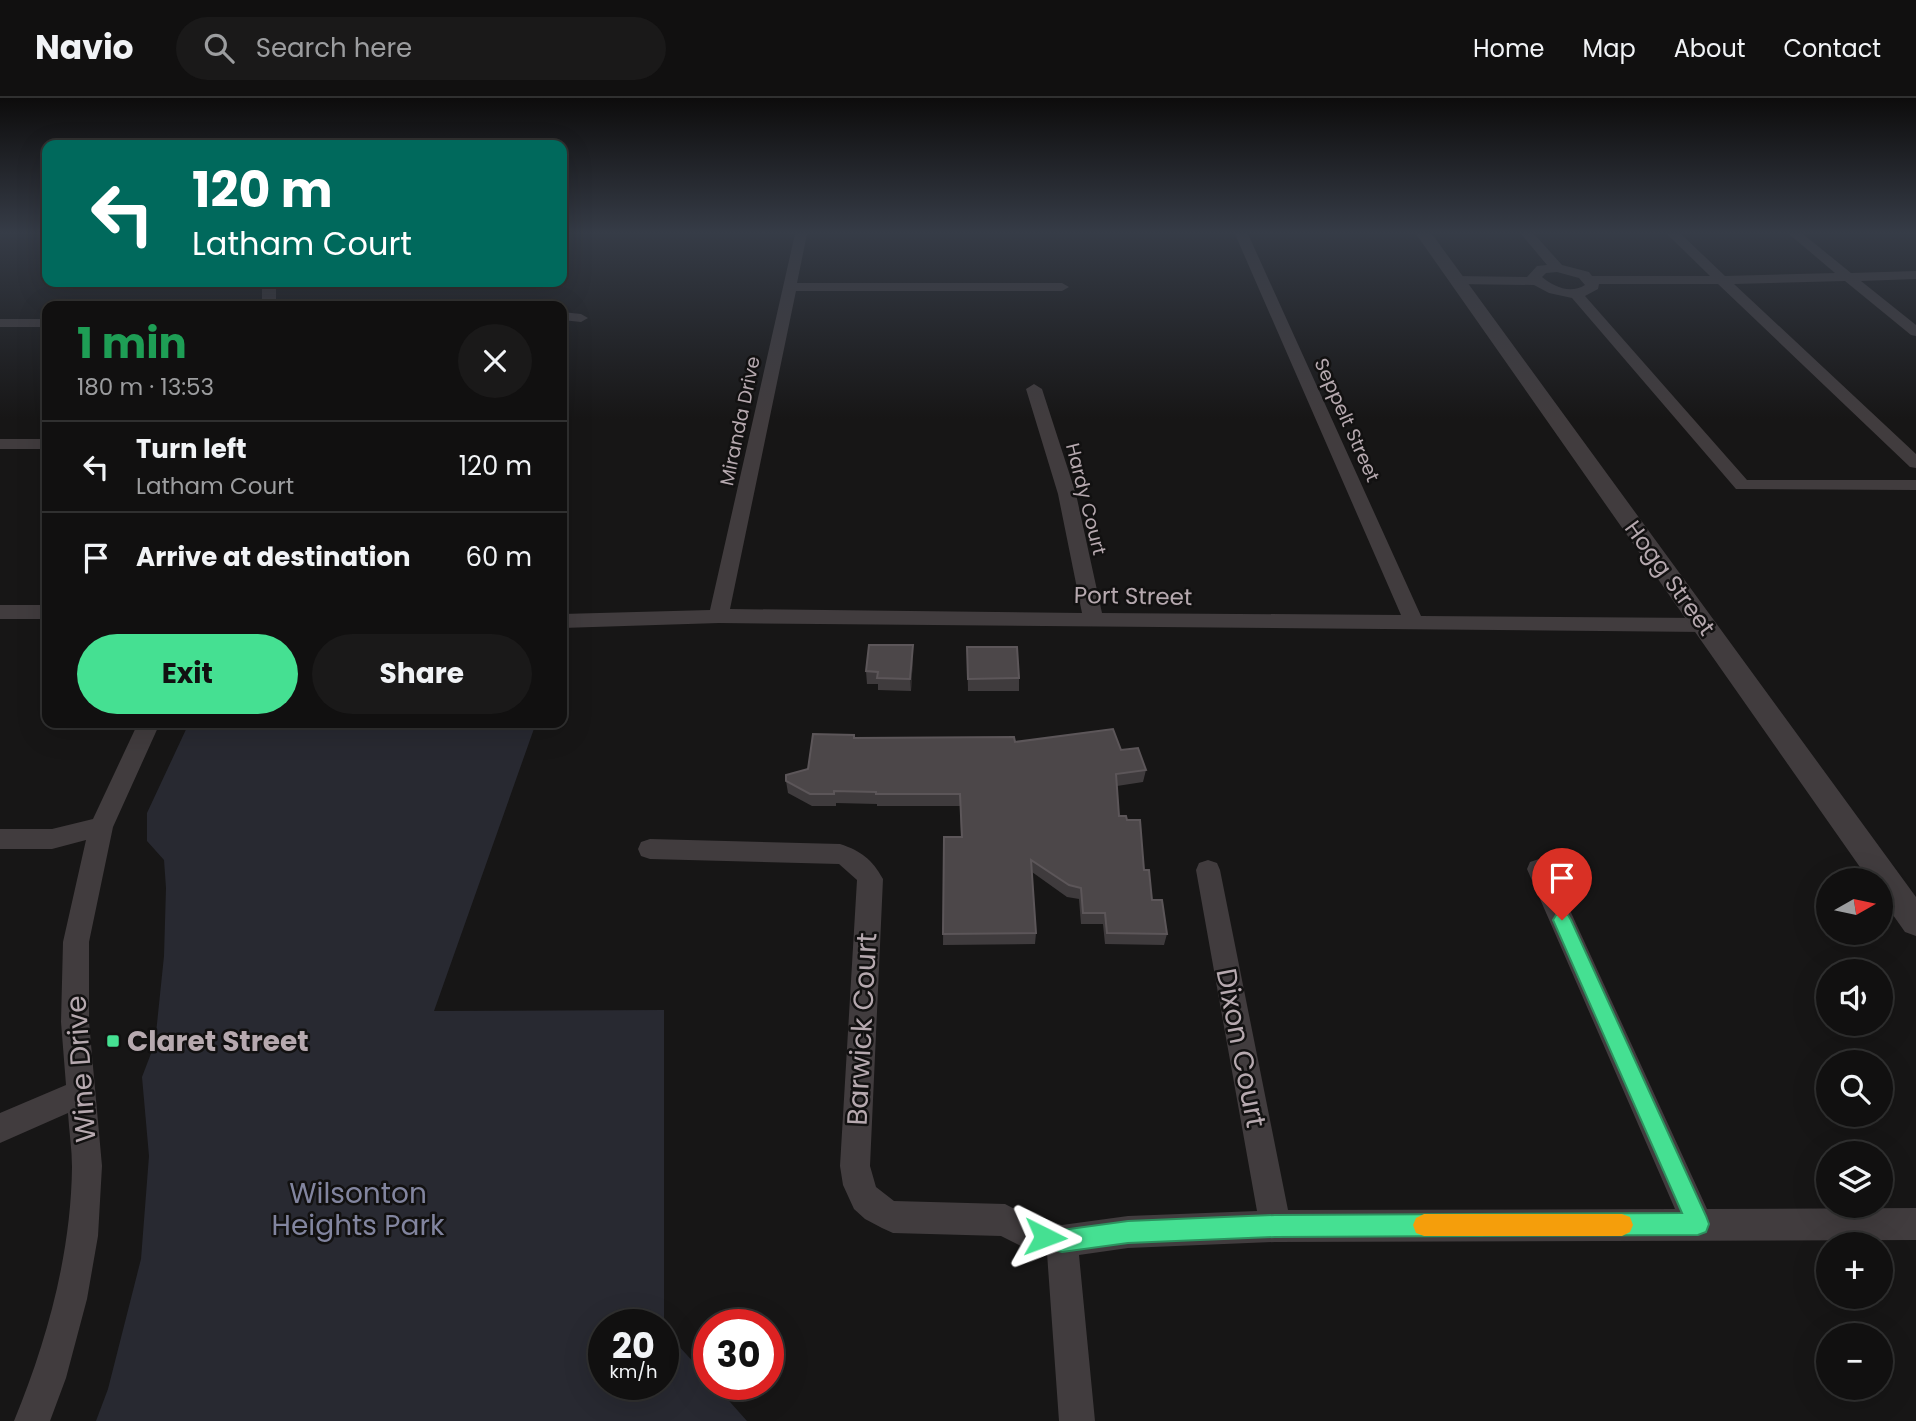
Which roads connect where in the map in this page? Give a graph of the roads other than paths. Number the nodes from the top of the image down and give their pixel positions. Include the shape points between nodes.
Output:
1 (789, 296) edge
2 (1268, 296) edge
3 (1468, 296) edge
4 (1577, 296) edge
5 (1739, 296) edge
6 (1872, 296) edge
7 (567, 317) edge
8 (581, 318) dead end
9 (0, 323) edge
10 (42, 323) edge
11 (1916, 332) edge
12 (1034, 389) dead end
13 (0, 444) edge
14 (42, 444) edge
15 (1916, 463) edge
16 (1916, 485) edge
17 (0, 612) edge
18 (42, 612) edge
19 (719, 616) junction
20 (1093, 620) junction
21 (567, 621) edge
22 (1414, 623) junction
23 (1703, 625) junction
24 (147, 728) edge
25 (101, 827) junction
26 (0, 839) edge
27 (650, 849) dead end
28 (1539, 869) dead end
29 (1208, 870) dead end
30 (1916, 922) edge
31 (81, 1093) junction
32 (0, 1128) edge
33 (1698, 1224) junction
34 (1916, 1224) edge
35 (1275, 1226) junction
36 (1062, 1241) junction
37 (32, 1421) edge
38 (1077, 1421) edge

1 - 19 street, Miranda Drive
2 - 22 street, Seppelt Street
3 - 23 street, Hogg Street
4 - 16 street via 1742,485
5 - 15 street
6 - 11 street
7 - 8 street
9 - 10 street
12 - 20 street, Hardy Court via 1067,494
13 - 14 street
17 - 18 street
19 - 20 street, Port Street
19 - 21 street, Port Street
20 - 22 street, Port Street
22 - 23 street, Port Street
23 - 30 street, Hogg Street
24 - 25 street, Wine Drive
25 - 26 street via 52,839
25 - 31 street, Wine Drive via 76,942 75,1022
27 - 36 street, Barwick Court via 840,854 863,866 870,878 855,1166 863,1198 893,1217 1005,1220 1027,1233
28 - 33 street
29 - 35 street, Dixon Court
31 - 32 street
31 - 37 street, Wine Drive via 88,1166 82,1236 71,1299
33 - 34 street
33 - 35 street
35 - 36 street via 1128,1232
36 - 38 street

